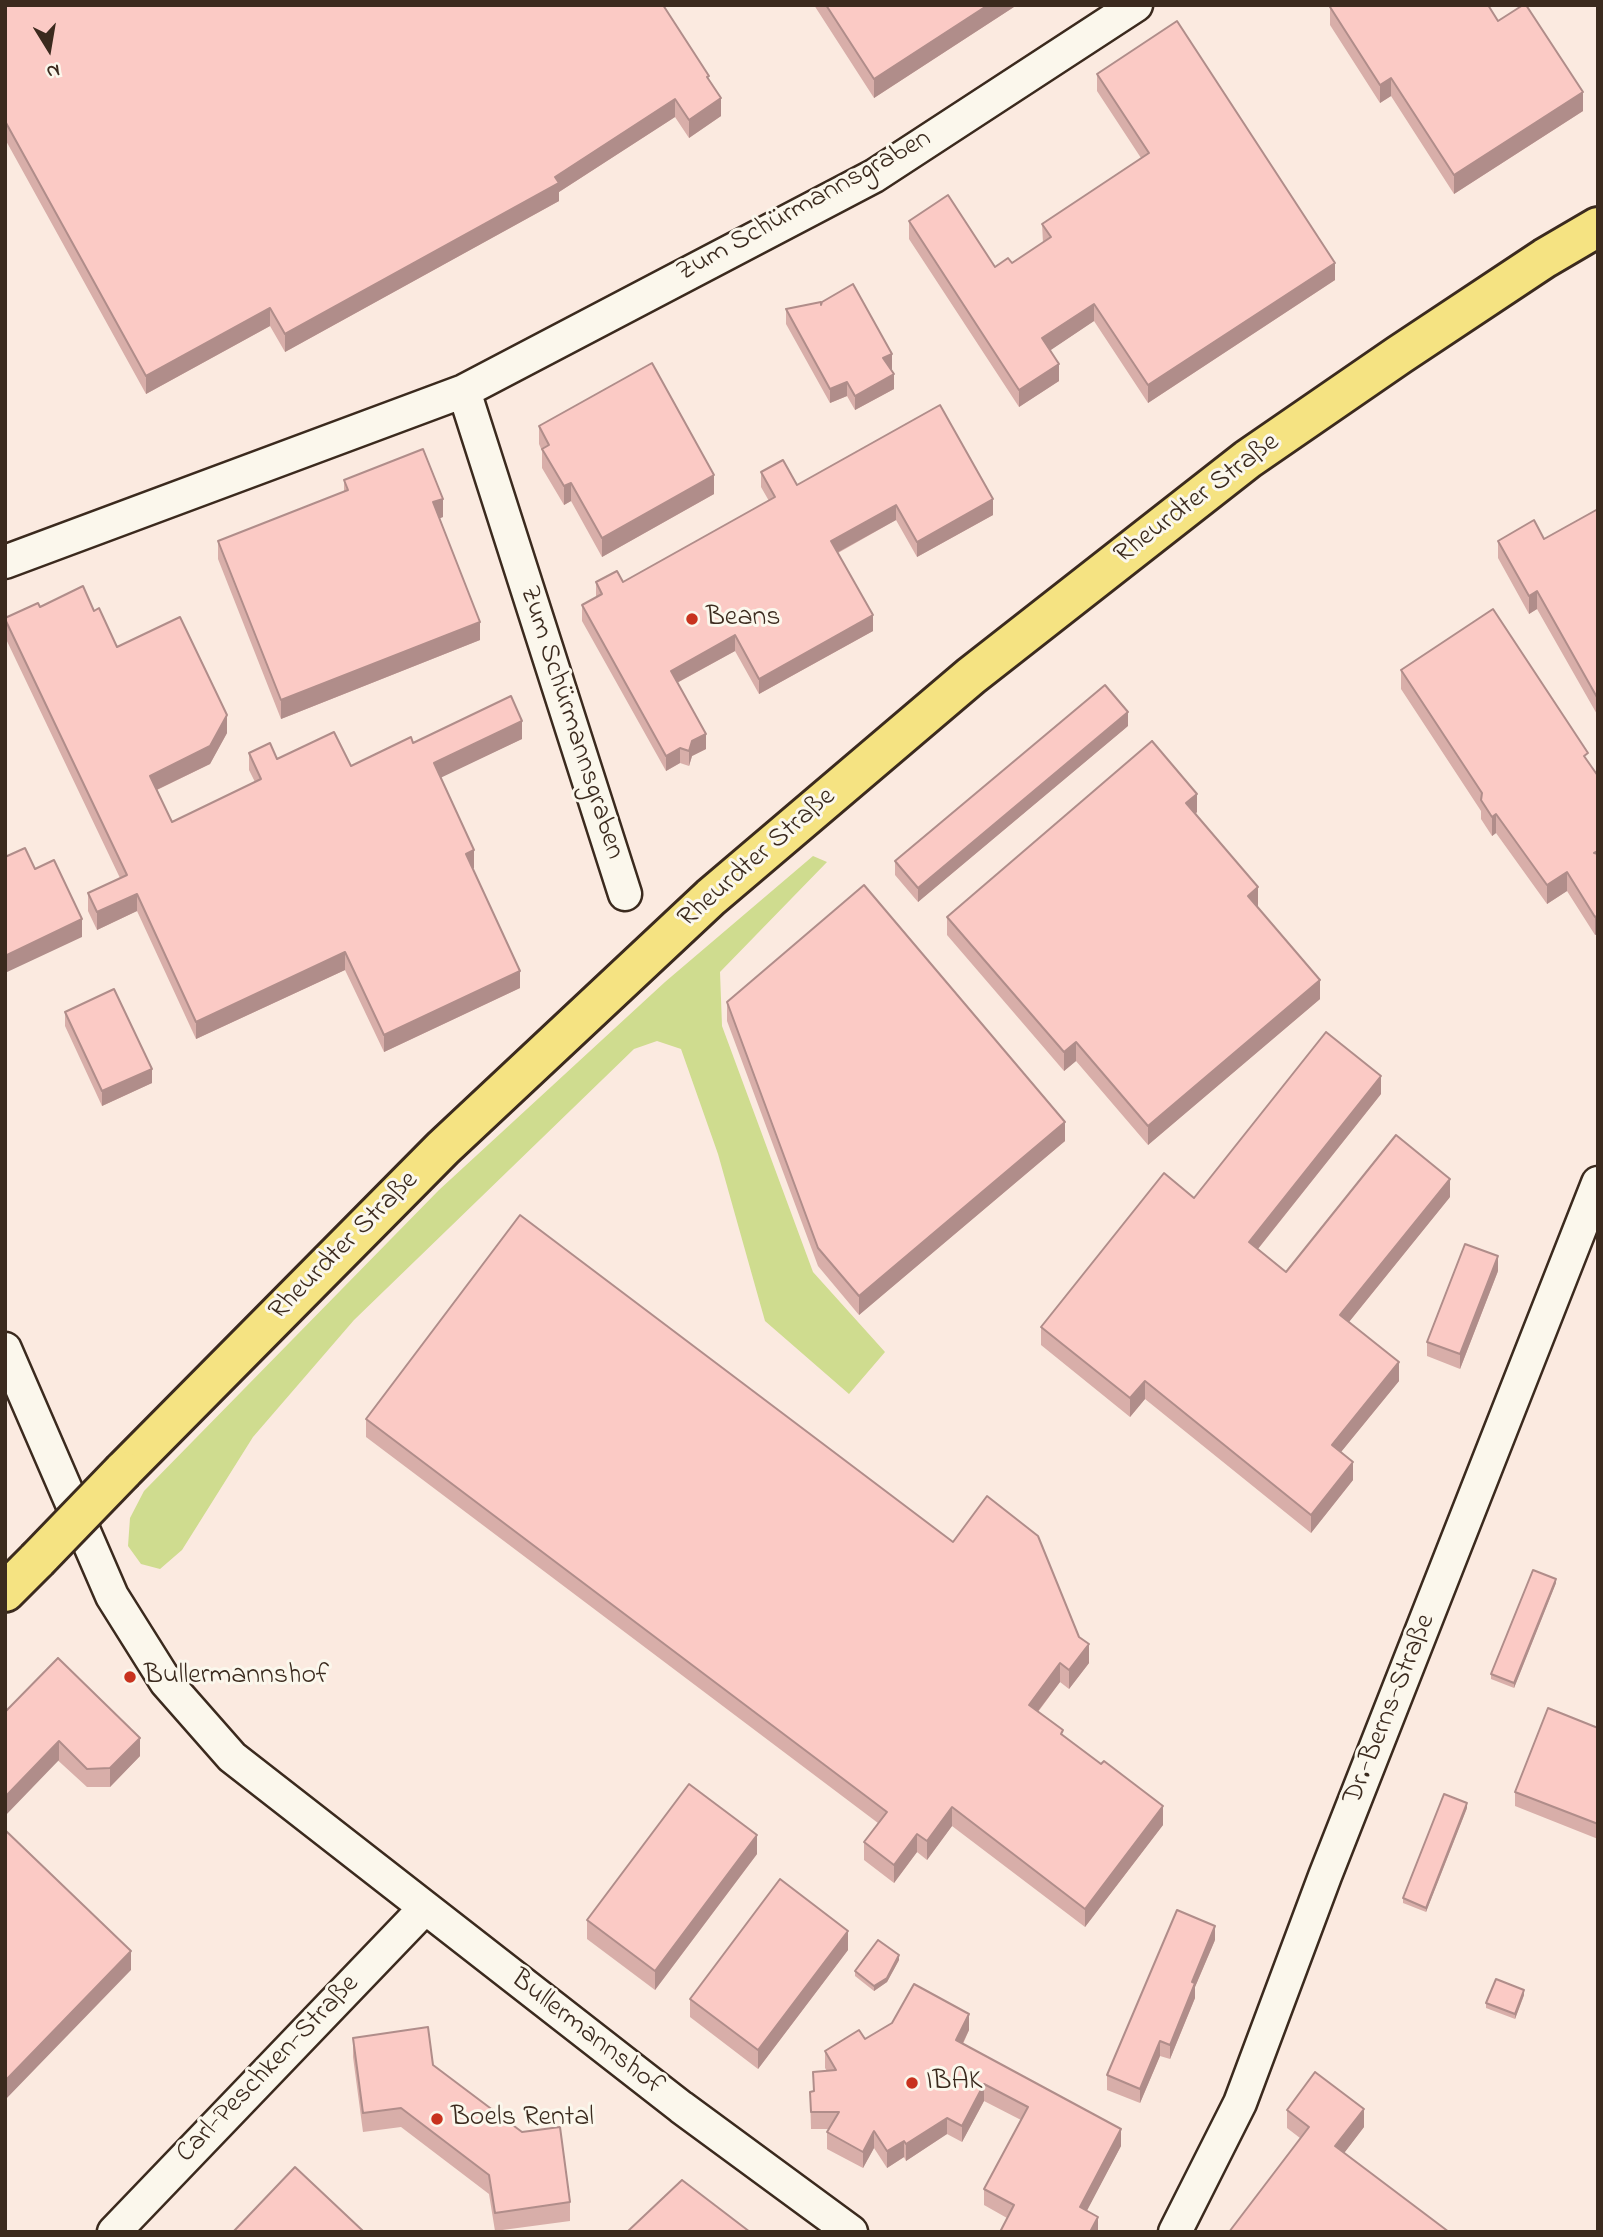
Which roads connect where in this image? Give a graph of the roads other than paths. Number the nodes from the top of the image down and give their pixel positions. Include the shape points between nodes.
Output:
1 (1136, 5) edge
2 (1598, 227) edge
3 (464, 391) junction
4 (5, 562) edge
5 (625, 894) dead end
6 (1598, 1183) edge
7 (5, 1349) edge
8 (5, 1592) edge
9 (424, 1909) junction
10 (114, 2232) edge
11 (851, 2232) edge
12 (1175, 2232) edge

1 - 3 street, Zum Schürmannsgraben via 874,176
2 - 8 main road, Rheurdter Straße, bridge via 1410,347 1248,459 961,685 711,897 463,1130
3 - 4 street, Zum Schürmannsgraben
3 - 5 street, Zum Schürmannsgraben
6 - 12 street, Dr.-Berns-Straße via 1240,2103
7 - 9 street, Bullermannshof via 113,1596 166,1682 232,1757
9 - 10 street, Carl-Peschken-Straße
9 - 11 street, Bullermannshof

